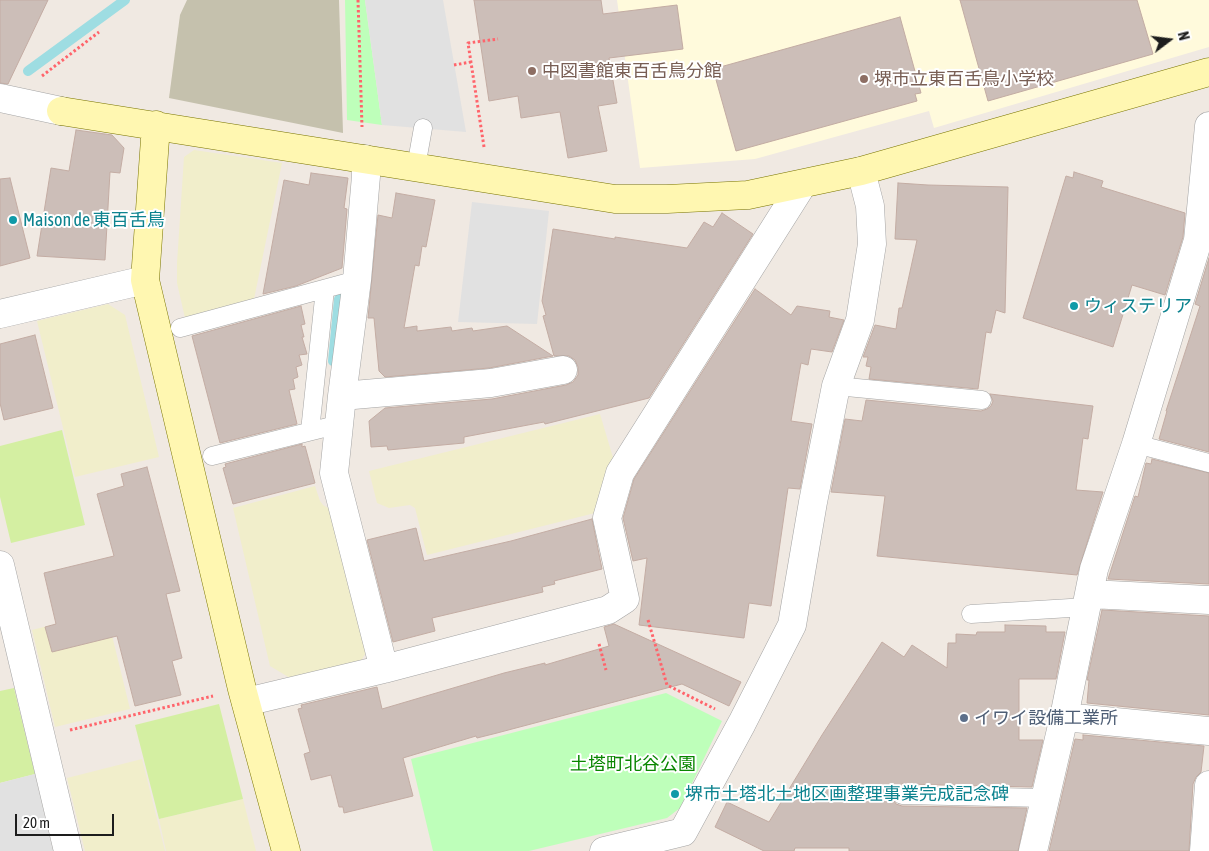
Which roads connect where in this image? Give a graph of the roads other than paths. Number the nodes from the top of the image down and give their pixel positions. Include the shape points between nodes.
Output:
1 (1209, 72) edge
2 (12, 100) edge
3 (156, 126) junction
4 (1209, 126) edge
5 (423, 128) dead end
6 (363, 146) junction
7 (416, 167) junction
8 (861, 171) junction
9 (802, 185) junction
10 (1206, 220) edge
11 (145, 280) junction
12 (357, 280) junction
13 (325, 288) junction
14 (0, 314) edge
15 (180, 328) dead end
16 (563, 370) dead end
17 (836, 386) junction
18 (342, 396) junction
19 (982, 400) dead end
20 (340, 424) junction
21 (310, 431) junction
22 (1136, 444) junction
23 (212, 456) dead end
24 (1209, 463) edge
25 (0, 565) edge
26 (1089, 600) junction
27 (1209, 600) edge
28 (971, 614) dead end
29 (384, 669) junction
30 (244, 695) junction
31 (1064, 717) junction
32 (1209, 731) edge
33 (1209, 785) edge
34 (902, 795) dead end
35 (1045, 798) junction
36 (688, 842) edge
37 (68, 851) edge
38 (286, 851) edge
39 (604, 851) edge
40 (1032, 851) edge
41 (1204, 851) edge

1 - 8 street
2 - 3 street
3 - 6 street
3 - 11 street
4 - 10 street
5 - 7 lane
6 - 7 street
6 - 12 street via 366,176
7 - 9 street via 615,199 748,195
8 - 9 street
8 - 17 street via 870,206 872,244 860,320
9 - 29 street via 620,473 607,518 625,599 608,610
10 - 22 street
11 - 14 street
11 - 30 street
12 - 13 lane
12 - 18 street
13 - 15 lane
13 - 21 lane
16 - 18 street via 490,383
17 - 19 lane
17 - 36 street via 792,625 742,723
18 - 20 street
20 - 21 lane
20 - 29 street via 334,473
21 - 23 lane
22 - 24 lane
22 - 26 street via 1094,569
25 - 37 street
26 - 27 street
26 - 28 lane
26 - 31 street
29 - 30 street
30 - 38 street
31 - 32 street
31 - 35 street
33 - 41 street
34 - 35 lane
35 - 40 street
36 - 39 street

